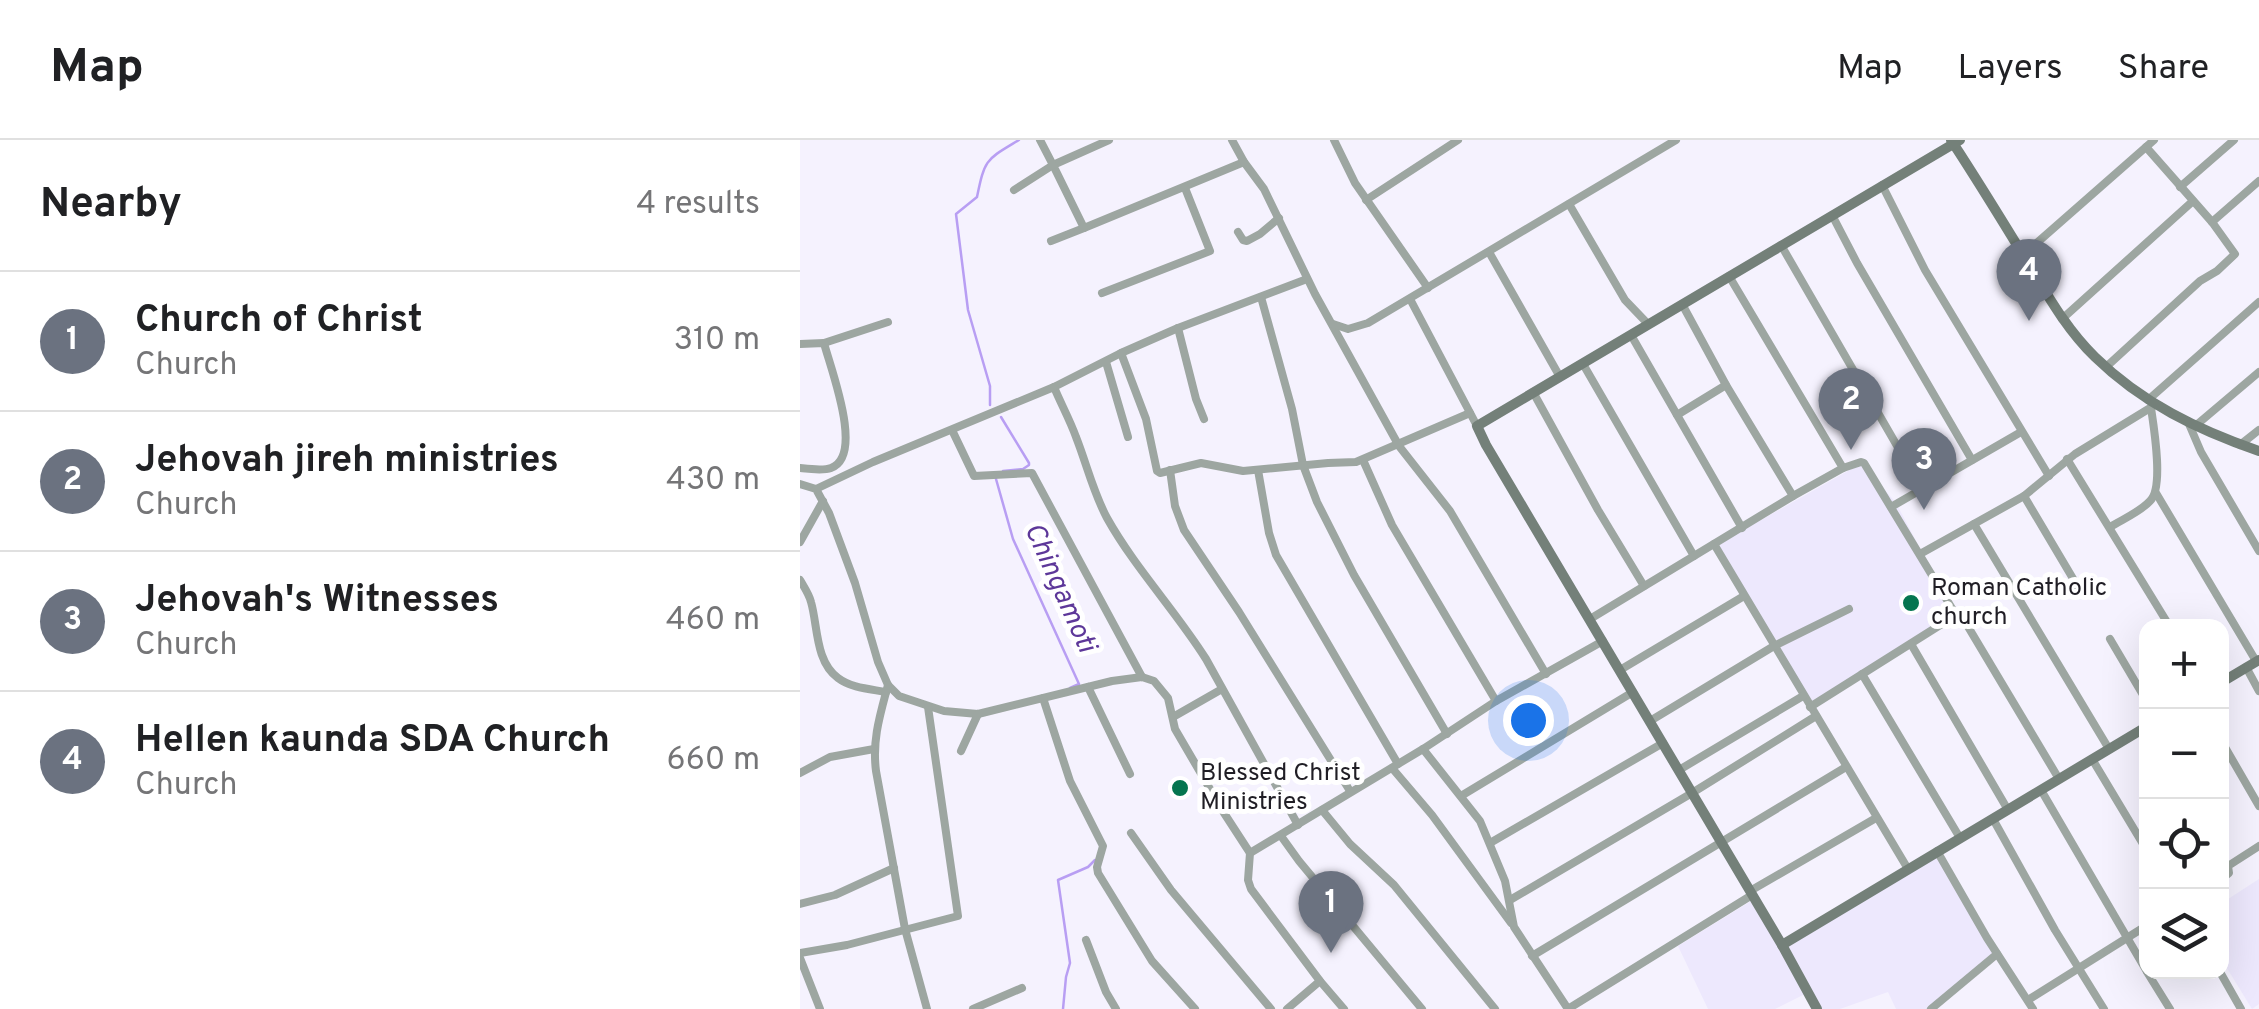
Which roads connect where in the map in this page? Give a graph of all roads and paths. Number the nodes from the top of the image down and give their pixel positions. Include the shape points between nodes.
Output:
1 (1040, 140) edge
2 (1109, 140) edge
3 (1232, 140) edge
4 (1334, 140) edge
5 (1458, 140) edge
6 (1676, 140) edge
7 (2154, 140) edge
8 (2234, 140) edge
9 (1955, 141) edge
10 (2146, 148) junction
11 (1244, 162) junction
12 (1053, 165) junction
13 (2259, 181) edge
14 (1882, 185) junction
15 (2180, 187) junction
16 (1185, 188) junction
17 (1014, 190) dead end
18 (1366, 200) junction
19 (2193, 201) junction
20 (1570, 204) junction
21 (1832, 215) junction
22 (1279, 218) junction
23 (2212, 222) junction
24 (1084, 228) junction
25 (1238, 232) dead end
26 (1051, 241) dead end
27 (1781, 245) junction
28 (1490, 252) junction
29 (2023, 255) junction
30 (1729, 276) junction
31 (1307, 278) junction
32 (1428, 288) junction
33 (1102, 293) dead end
34 (1261, 298) junction
35 (1410, 298) junction
36 (2259, 302) edge
37 (1682, 304) junction
38 (2062, 319) junction
39 (888, 322) dead end
40 (1330, 323) junction
41 (1648, 324) junction
42 (1178, 328) junction
43 (1630, 335) junction
44 (824, 343) junction
45 (800, 344) edge
46 (1121, 354) junction
47 (1106, 362) junction
48 (1583, 364) junction
49 (2106, 367) junction
50 (2259, 372) edge
51 (1560, 377) junction
52 (1726, 384) junction
53 (1054, 387) junction
54 (1533, 392) junction
55 (2151, 404) junction
56 (1470, 413) junction
57 (1677, 415) junction
58 (1204, 418) dead end
59 (2192, 425) junction
60 (1477, 426) junction
61 (952, 430) junction
62 (2259, 430) edge
63 (2022, 432) junction
64 (1128, 436) dead end
65 (2240, 445) junction
66 (1399, 446) junction
67 (2259, 451) edge
68 (2068, 459) junction
69 (1362, 460) junction
70 (1972, 460) junction
71 (1304, 464) junction
72 (800, 468) edge
73 (1843, 468) junction
74 (1170, 470) junction
75 (1258, 470) junction
76 (2049, 476) junction
77 (800, 484) edge
78 (816, 489) junction
79 (1922, 489) junction
80 (2156, 493) junction
81 (1793, 496) junction
82 (2024, 496) junction
83 (823, 501) junction
84 (1891, 507) junction
85 (1974, 524) junction
86 (2110, 527) junction
87 (1742, 528) junction
88 (800, 542) edge
89 (1714, 544) junction
90 (2259, 551) edge
91 (1920, 554) junction
92 (1694, 556) junction
93 (800, 580) edge
94 (1644, 586) junction
95 (2078, 588) dead end
96 (1744, 596) junction
97 (1849, 609) dead end
98 (1956, 615) junction
99 (1590, 618) junction
100 (2166, 619) edge
101 (2110, 638) dead end
102 (1603, 641) junction
103 (1911, 644) junction
104 (1774, 646) junction
105 (2254, 663) edge
106 (1620, 670) junction
107 (1546, 674) junction
108 (1862, 674) junction
109 (1142, 677) junction
110 (2229, 678) edge
111 (1088, 687) junction
112 (887, 688) junction
113 (1222, 688) junction
114 (2139, 688) edge
115 (2259, 691) edge
116 (1633, 692) junction
117 (1803, 696) junction
118 (1044, 698) junction
119 (1496, 702) junction
120 (1810, 706) junction
121 (928, 707) junction
122 (978, 714) junction
123 (1816, 716) junction
124 (1173, 717) junction
125 (1650, 721) junction
126 (2139, 732) edge
127 (1447, 734) junction
128 (1663, 743) junction
129 (874, 749) junction
130 (1424, 749) junction
131 (2109, 749) junction
132 (961, 751) dead end
133 (2229, 754) edge
134 (2092, 759) junction
135 (1395, 766) junction
136 (1846, 767) junction
137 (1679, 770) junction
138 (800, 774) edge
139 (1130, 774) dead end
140 (2059, 780) junction
141 (2040, 790) junction
142 (1350, 791) junction
143 (1692, 793) junction
144 (1460, 796) junction
145 (2259, 806) edge
146 (1322, 810) junction
147 (2008, 810) junction
148 (1876, 818) junction
149 (1992, 819) junction
150 (1298, 825) junction
151 (1130, 833) dead end
152 (1281, 836) junction
153 (1960, 838) junction
154 (2139, 838) edge
155 (1720, 840) junction
156 (1490, 843) junction
157 (2259, 846) edge
158 (1250, 852) junction
159 (1937, 852) junction
160 (2229, 865) edge
161 (894, 868) junction
162 (1908, 870) junction
163 (1751, 893) junction
164 (1510, 900) junction
165 (800, 904) edge
166 (1512, 924) junction
167 (905, 929) junction
168 (2139, 931) edge
169 (2128, 938) junction
170 (1086, 940) dead end
171 (1782, 946) junction
172 (1998, 954) junction
173 (800, 955) edge
174 (1532, 956) junction
175 (2139, 957) edge
176 (2079, 966) junction
177 (2152, 979) edge
178 (2224, 979) edge
179 (1320, 981) junction
180 (1022, 988) dead end
181 (2030, 1006) edge
182 (820, 1009) edge
183 (928, 1009) edge
184 (974, 1009) edge
185 (1116, 1009) edge
186 (1195, 1009) edge
187 (1271, 1009) edge
188 (1287, 1009) edge
189 (1344, 1009) edge
190 (1422, 1009) edge
191 (1495, 1009) edge
192 (1568, 1009) edge
193 (1817, 1009) edge
194 (1931, 1009) edge
195 (2104, 1009) edge
196 (2170, 1009) edge
197 (2241, 1009) edge

1 - 12 street
2 - 12 street
3 - 11 street
4 - 18 street
5 - 18 street
6 - 20 street
7 - 10 street
8 - 15 street
9 - 14 main road
9 - 29 main road
10 - 15 street
10 - 29 street
11 - 16 street
11 - 22 street
12 - 17 street
12 - 24 street
13 - 23 street
14 - 21 main road
14 - 63 street
15 - 19 street
16 - 24 street
16 - 33 street via 1210,251
18 - 32 street
19 - 23 street
19 - 38 street
20 - 28 street
20 - 41 street via 1625,300
21 - 27 main road
21 - 70 street
22 - 25 street via 1247,241
22 - 31 street
23 - 49 street via 2233,257
24 - 26 street
27 - 30 main road
27 - 79 street
28 - 32 street
28 - 51 street
29 - 38 main road
30 - 37 main road
30 - 73 street
31 - 34 street
31 - 40 street
32 - 35 street
34 - 42 street
34 - 71 street
35 - 40 street via 1354,328
35 - 56 street
36 - 55 street
37 - 41 main road
37 - 52 street
38 - 49 main road
39 - 44 street
40 - 66 street
41 - 43 main road
42 - 46 street
42 - 58 street
43 - 48 main road
43 - 57 street
44 - 45 street
44 - 72 street via 847,440 830,469
46 - 47 street
46 - 74 street via 1157,471
47 - 53 street
47 - 64 street
48 - 51 main road
48 - 92 street
49 - 55 main road
50 - 59 street
51 - 54 main road
52 - 57 street
52 - 81 street
53 - 61 street
53 - 113 street via 1108,518
54 - 60 main road
54 - 94 street
55 - 59 main road
55 - 68 street
55 - 80 street
56 - 60 street
56 - 66 street
57 - 87 street
59 - 65 main road
59 - 90 street via 2200,452
60 - 99 main road
61 - 78 street
61 - 109 street via 974,476 1032,473
62 - 65 street
63 - 70 street
63 - 76 street
65 - 67 main road
66 - 69 street
66 - 107 street via 1450,511
68 - 76 street
68 - 86 street
69 - 71 street
69 - 119 street via 1392,525
70 - 79 street
71 - 75 street
71 - 127 street via 1354,575
73 - 81 street
73 - 84 street via 1864,463
74 - 75 street via 1201,463
74 - 142 street via 1184,530
75 - 135 street via 1276,555
76 - 82 street
77 - 78 street
78 - 83 street
79 - 84 street
80 - 86 street
80 - 105 street
81 - 87 street
82 - 85 street
82 - 95 street
83 - 88 street
83 - 112 street
84 - 91 street
85 - 91 street
85 - 131 street
86 - 100 street
87 - 89 street
89 - 92 street
89 - 96 street
91 - 98 street
92 - 94 street
93 - 112 street via 835,676
94 - 99 street
96 - 104 street
96 - 106 street
97 - 104 street
98 - 103 street
98 - 140 street
99 - 102 main road
101 - 114 street
102 - 106 main road
102 - 107 street
103 - 108 street
103 - 147 street
104 - 117 street
104 - 125 street
105 - 110 main road
105 - 115 street
106 - 116 main road
107 - 119 street
108 - 120 street
108 - 153 street
109 - 111 street
109 - 124 street via 1161,688
111 - 118 street
111 - 139 street
112 - 121 street
112 - 129 street
113 - 124 street
113 - 150 street
116 - 125 main road
116 - 144 street
117 - 120 street
117 - 137 street
118 - 122 street
118 - 186 street via 1070,781 1104,846 1096,870 1152,960
119 - 127 street
120 - 123 street
121 - 122 street
121 - 167 street via 959,914
122 - 132 street
123 - 136 street
123 - 143 street
124 - 158 street via 1174,729
125 - 128 main road
126 - 131 main road
127 - 130 street
128 - 137 main road
128 - 156 street
129 - 138 street via 830,757
129 - 161 street
130 - 135 street
130 - 144 street
131 - 134 main road
133 - 145 street
134 - 140 main road
134 - 154 street
135 - 142 street
135 - 166 street
136 - 148 street
136 - 155 street
137 - 143 main road
140 - 141 main road
141 - 147 main road
141 - 169 street
142 - 146 street
143 - 155 main road
143 - 164 street
144 - 156 street
146 - 150 street
146 - 191 street via 1394,885
147 - 149 main road
148 - 162 street
148 - 163 street
149 - 153 main road
149 - 176 street
150 - 152 street
151 - 187 street
152 - 158 street
152 - 190 street
153 - 159 main road
155 - 163 main road
155 - 174 street
156 - 164 street
157 - 160 street
158 - 179 street via 1251,889
159 - 162 main road
159 - 172 street
161 - 165 street
161 - 167 street
162 - 171 main road
163 - 171 main road
163 - 192 street
164 - 166 street
166 - 174 street
167 - 173 street
167 - 183 street
168 - 169 street
169 - 175 street
169 - 176 street
170 - 185 street
171 - 193 main road
172 - 181 street
172 - 194 street
173 - 182 street
174 - 192 street
176 - 181 street
176 - 195 street
177 - 196 street
178 - 197 street
179 - 188 street
179 - 189 street
180 - 184 street

